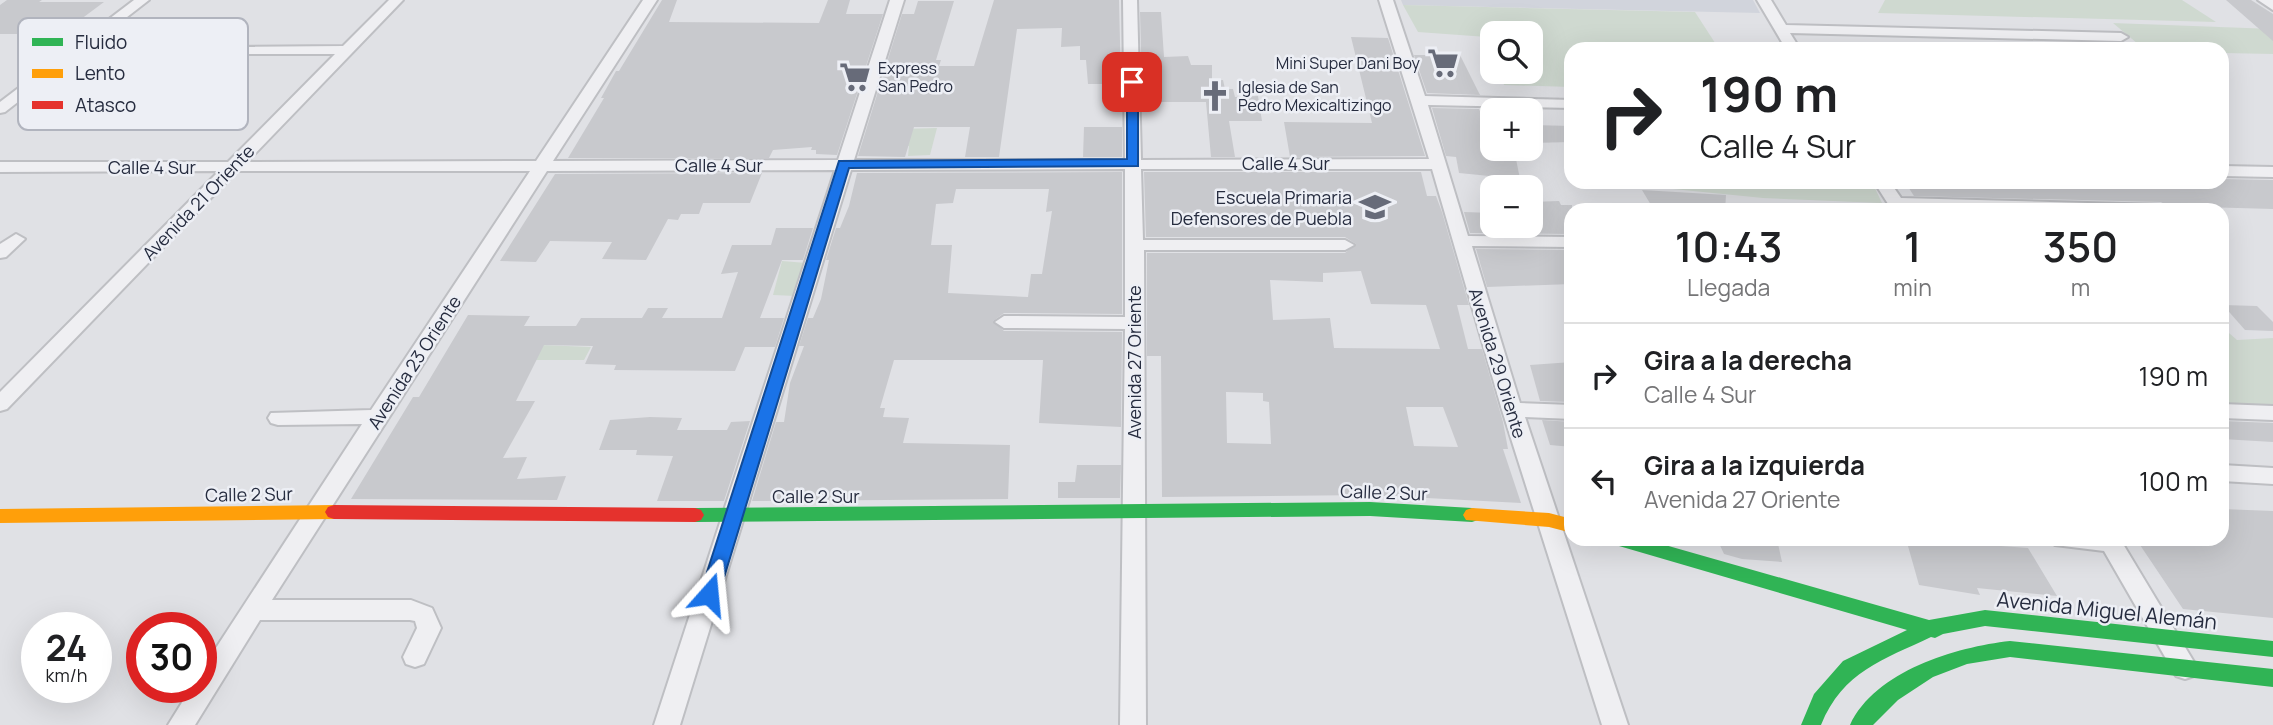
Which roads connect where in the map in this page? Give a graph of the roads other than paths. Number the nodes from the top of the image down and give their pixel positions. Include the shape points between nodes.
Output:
1 (142, 0) edge
2 (396, 0) edge
3 (650, 0) edge
4 (897, 0) edge
5 (1130, 0) edge
6 (1385, 0) edge
7 (1764, 0) edge
8 (2265, 0) edge
9 (2273, 6) edge
10 (118, 18) edge
11 (1781, 29) junction
12 (2121, 37) dead end
13 (1789, 42) edge
14 (248, 50) edge
15 (345, 50) junction
16 (18, 94) edge
17 (1419, 100) junction
18 (1564, 104) edge
19 (0, 108) edge
20 (1133, 163) junction
21 (843, 164) junction
22 (1439, 164) junction
23 (233, 166) junction
24 (542, 166) junction
25 (0, 167) edge
26 (2229, 171) edge
27 (2273, 172) edge
28 (16, 239) dead end
29 (1461, 241) junction
30 (1564, 242) edge
31 (1135, 245) junction
32 (1345, 246) dead end
33 (0, 253) edge
34 (1004, 323) dead end
35 (1135, 323) junction
36 (0, 404) edge
37 (1512, 410) junction
38 (2229, 411) edge
39 (1564, 412) edge
40 (2273, 413) edge
41 (278, 418) dead end
42 (378, 418) junction
43 (2229, 473) edge
44 (2273, 476) edge
45 (315, 512) junction
46 (1133, 513) junction
47 (0, 516) edge
48 (735, 516) junction
49 (1549, 520) junction
50 (1564, 524) edge
51 (1642, 546) edge
52 (2113, 546) edge
53 (255, 610) junction
54 (1930, 628) junction
55 (2167, 636) junction
56 (2273, 649) edge
57 (1977, 652) junction
58 (415, 657) dead end
59 (2185, 668) junction
60 (2273, 678) edge
61 (181, 725) edge
62 (667, 725) edge
63 (1133, 725) edge
64 (1615, 725) edge
65 (1811, 725) edge
66 (1860, 725) edge

1 - 10 street
2 - 15 street, Avenida 21 Oriente
3 - 24 street, Avenida 23 Oriente
4 - 21 street
5 - 20 street, Avenida 27 Oriente
6 - 17 street, Avenida 29 Oriente
7 - 11 street
8 - 9 street
11 - 12 street
11 - 13 street
14 - 15 street
15 - 23 street, Avenida 21 Oriente
16 - 19 street
17 - 18 street
17 - 22 street, Avenida 29 Oriente
20 - 21 street, Calle 4 Sur
20 - 22 street, Calle 4 Sur
20 - 31 street, Avenida 27 Oriente
21 - 24 street, Calle 4 Sur
21 - 48 street
22 - 29 street, Avenida 29 Oriente
23 - 24 street, Calle 4 Sur
23 - 25 street, Calle 4 Sur
23 - 36 street, Avenida 21 Oriente
24 - 42 street, Avenida 23 Oriente
26 - 27 street
28 - 33 street
29 - 30 street
29 - 37 street, Avenida 29 Oriente
31 - 32 street
31 - 35 street, Avenida 27 Oriente
34 - 35 street
35 - 46 street, Avenida 27 Oriente
37 - 39 street
37 - 49 street, Avenida 29 Oriente
38 - 40 street
41 - 42 street
42 - 45 street, Avenida 23 Oriente
43 - 44 street
45 - 47 main road, Calle 2 Sur
45 - 48 main road, Calle 2 Sur
45 - 53 street, Avenida 23 Oriente
46 - 48 main road, Calle 2 Sur
46 - 49 main road, Calle 2 Sur via 1370,509
46 - 63 street, Avenida 27 Oriente
48 - 62 street
49 - 50 main road, Calle 2 Sur
49 - 64 street, Avenida 29 Oriente
51 - 54 main road
52 - 55 street
53 - 58 street via 411,610 424,614 429,628
53 - 61 street, Avenida 23 Oriente
54 - 55 main road, Avenida Miguel Alemán via 1985,618
54 - 57 main road
54 - 65 main road, Avenida Miguel Alemán via 1850,667 1821,700
55 - 56 main road, Avenida Miguel Alemán
55 - 59 street
57 - 59 main road via 2010,649
57 - 66 main road via 1937,666 1888,693
59 - 60 main road

